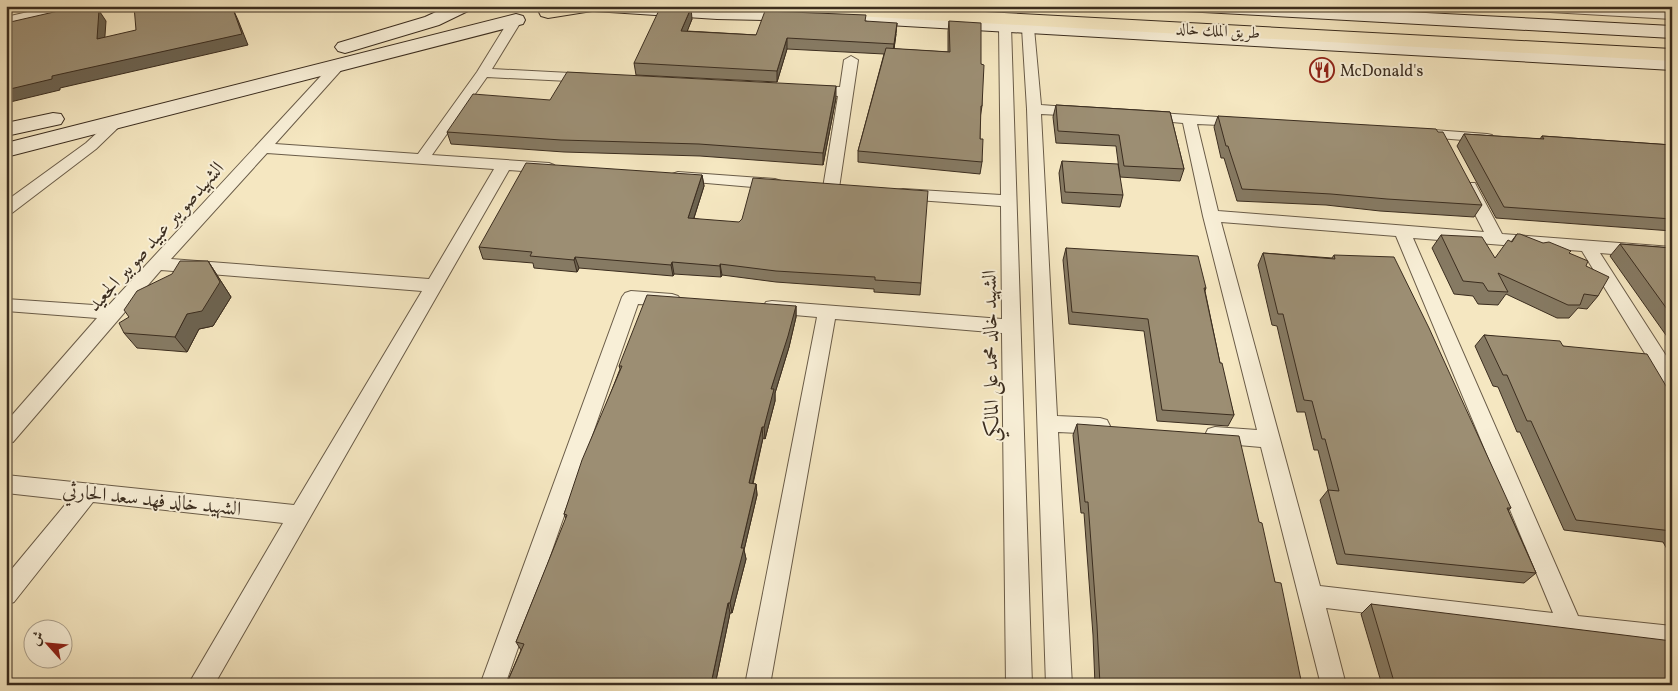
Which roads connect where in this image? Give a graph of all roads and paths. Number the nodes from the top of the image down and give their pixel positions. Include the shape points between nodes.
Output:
1 (72, 6) edge
2 (464, 6) edge
3 (472, 6) edge
4 (593, 6) edge
5 (765, 6) edge
6 (1015, 6) edge
7 (1186, 6) edge
8 (1517, 6) edge
9 (553, 9) edge
10 (1335, 10) edge
11 (1643, 10) edge
12 (1672, 15) edge
13 (516, 20) junction
14 (6, 21) edge
15 (1005, 26) junction
16 (1028, 28) junction
17 (1672, 32) edge
18 (1672, 42) edge
19 (1672, 55) edge
20 (333, 59) junction
21 (851, 60) dead end
22 (1672, 64) edge
23 (483, 72) junction
24 (601, 79) edge
25 (797, 89) edge
26 (846, 92) junction
27 (1034, 109) junction
28 (1092, 113) edge
29 (1131, 115) edge
30 (1188, 119) junction
31 (117, 122) junction
32 (1257, 123) edge
33 (6, 130) edge
34 (1403, 132) edge
35 (1442, 135) junction
36 (1502, 138) edge
37 (264, 148) junction
38 (6, 150) edge
39 (1451, 152) edge
40 (422, 159) junction
41 (504, 165) junction
42 (563, 169) edge
43 (1460, 170) edge
44 (662, 176) edge
45 (791, 186) edge
46 (811, 187) edge
47 (831, 188) junction
48 (850, 190) edge
49 (890, 193) edge
50 (1009, 201) junction
51 (6, 209) edge
52 (1211, 216) junction
53 (1402, 231) junction
54 (1496, 239) junction
55 (1587, 246) junction
56 (1672, 253) edge
57 (157, 264) junction
58 (436, 286) junction
59 (690, 301) edge
60 (6, 305) edge
61 (749, 305) edge
62 (827, 311) junction
63 (112, 313) junction
64 (1012, 328) junction
65 (1672, 381) edge
66 (1047, 422) junction
67 (1114, 428) edge
68 (1192, 433) edge
69 (6, 436) edge
70 (1270, 439) junction
71 (6, 484) edge
72 (88, 493) junction
73 (298, 515) junction
74 (6, 594) edge
75 (1312, 596) junction
76 (1571, 627) junction
77 (1672, 638) edge
78 (200, 685) edge
79 (492, 685) edge
80 (757, 685) edge
81 (1019, 685) edge
82 (1059, 685) edge
83 (1334, 685) edge

1 - 14 street
2 - 20 main road
3 - 13 main road via 479,15 489,19
4 - 9 main road
4 - 15 main road
5 - 19 main road, طريق الملك خالد
6 - 18 main road, طريق الملك خالد
7 - 10 main road
8 - 11 street
9 - 13 main road
10 - 17 main road
11 - 12 street
13 - 20 main road
13 - 23 street
15 - 16 main road
15 - 50 street, الشهيد خالد محمد على المالكي
16 - 22 main road
16 - 27 street
20 - 31 main road
20 - 33 main road
20 - 37 street, الشهيدصويبر عبيد صوبير الجعيد
21 - 26 street
23 - 24 street
23 - 40 street
25 - 26 street
26 - 47 street
27 - 28 street
27 - 66 street
29 - 30 street
30 - 32 street
30 - 52 street
31 - 38 main road
31 - 51 street via 91,146
34 - 35 street
35 - 36 street
35 - 39 street
37 - 40 street
37 - 57 street, الشهيدصويبر عبيد صوبير الجعيد
40 - 41 street
41 - 42 street
41 - 58 street
43 - 54 street
44 - 45 street
46 - 47 street
47 - 48 street
49 - 50 street
50 - 64 street, الشهيد خالد محمد على المالكي
52 - 53 street
52 - 70 street
53 - 54 street
53 - 76 street
54 - 55 street
55 - 56 street
55 - 65 street
57 - 58 street
57 - 63 street, الشهيدصويبر عبيد صوبير الجعيد
58 - 73 street
59 - 79 street via 631,297
60 - 63 street
61 - 62 street
62 - 64 street
62 - 80 street
63 - 69 street, الشهيدصويبر عبيد صوبير الجعيد
64 - 81 street, الشهيد خالد محمد على المالكي
66 - 67 street
66 - 82 street
68 - 70 street
70 - 75 street
71 - 72 street, الشهيد خالد فهد سعد الحارثي
72 - 73 street, الشهيد خالد فهد سعد الحارثي
72 - 74 street
73 - 78 street
75 - 76 street
75 - 83 street
76 - 77 street

